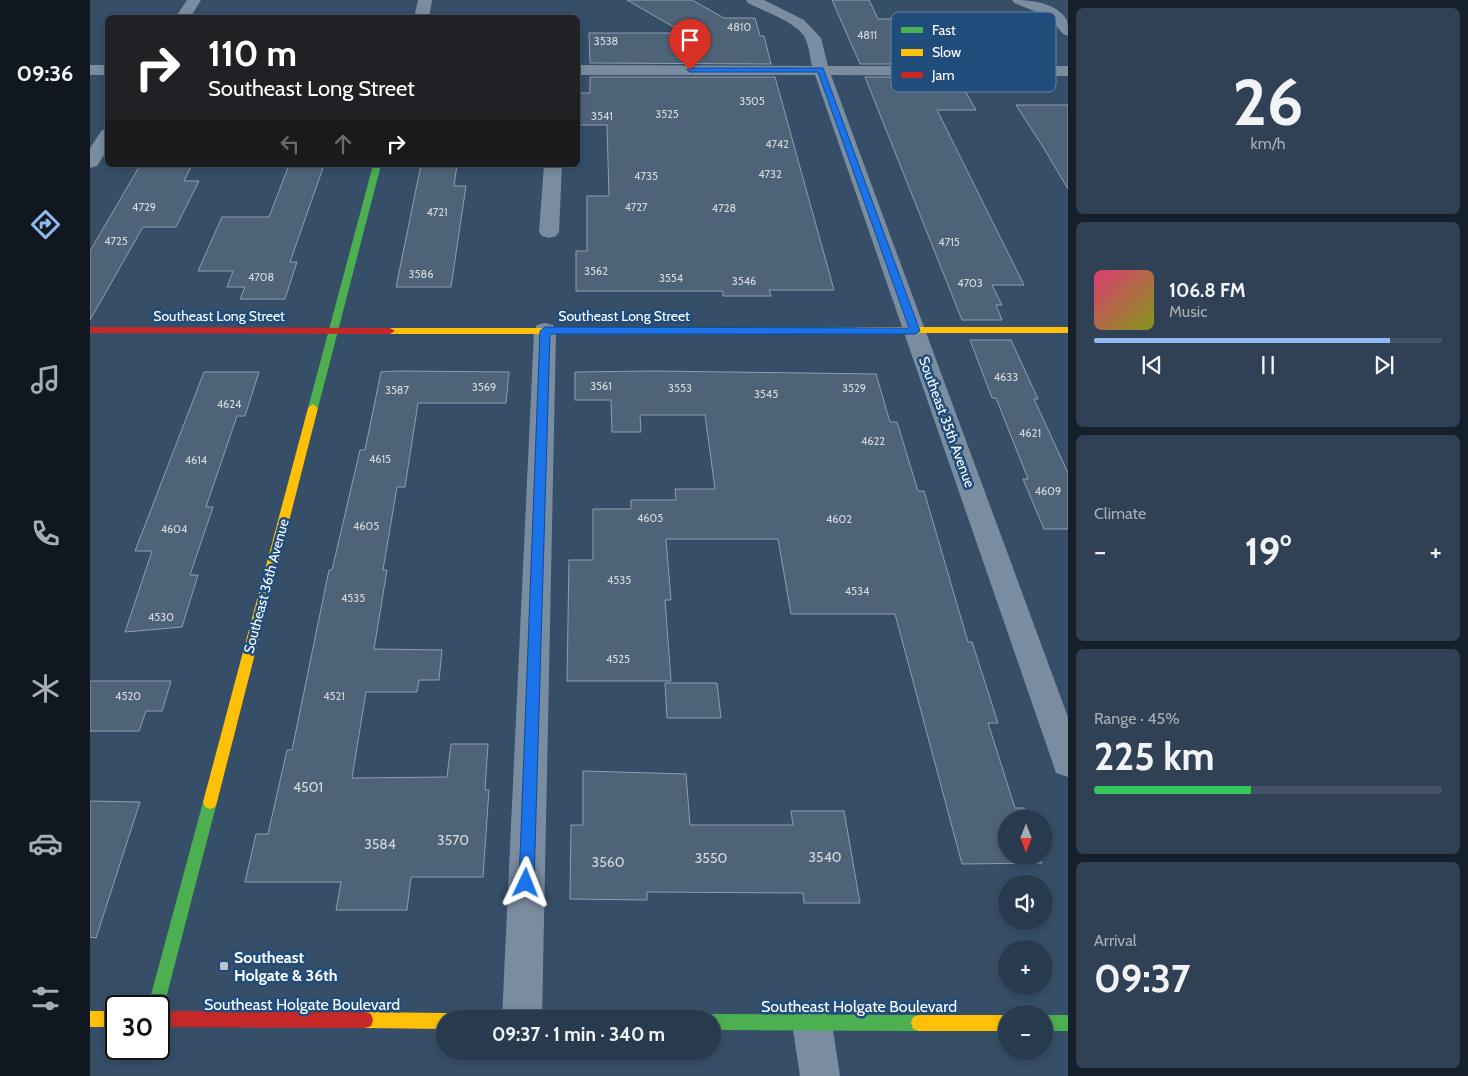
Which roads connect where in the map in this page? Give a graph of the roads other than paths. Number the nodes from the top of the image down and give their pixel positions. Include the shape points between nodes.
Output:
1 (194, 0) edge
2 (425, 0) edge
3 (752, 0) edge
4 (1019, 0) edge
5 (1049, 12) edge
6 (184, 15) edge
7 (422, 15) edge
8 (1056, 16) edge
9 (1068, 31) edge
10 (90, 70) edge
11 (105, 70) edge
12 (580, 70) edge
13 (821, 70) junction
14 (891, 70) edge
15 (105, 139) edge
16 (90, 162) edge
17 (376, 167) edge
18 (553, 167) edge
19 (549, 232) dead end
20 (90, 330) edge
21 (1068, 330) edge
22 (545, 331) junction
23 (915, 331) junction
24 (332, 332) junction
25 (1068, 761) edge
26 (159, 995) edge
27 (522, 1010) edge
28 (90, 1019) edge
29 (105, 1019) edge
30 (170, 1019) edge
31 (436, 1021) edge
32 (721, 1022) edge
33 (812, 1023) junction
34 (998, 1023) edge
35 (1053, 1023) edge
36 (1068, 1023) edge
37 (820, 1076) edge

1 - 6 street
2 - 7 street
3 - 13 street, Southeast 35th Avenue via 806,29 812,38
4 - 5 street
8 - 9 street
10 - 11 street
12 - 13 street
13 - 14 street
13 - 23 street, Southeast 35th Avenue
15 - 16 street
17 - 24 street, Southeast 36th Avenue
18 - 19 street
20 - 24 street, Southeast Long Street
21 - 23 street, Southeast Long Street
22 - 23 street, Southeast Long Street
22 - 24 street, Southeast Long Street
22 - 27 street
23 - 25 street, Southeast 35th Avenue
24 - 26 street, Southeast 36th Avenue
28 - 29 street
30 - 31 street, Southeast Holgate Boulevard
32 - 33 street, Southeast Holgate Boulevard
33 - 34 street, Southeast Holgate Boulevard
33 - 37 street
35 - 36 street

